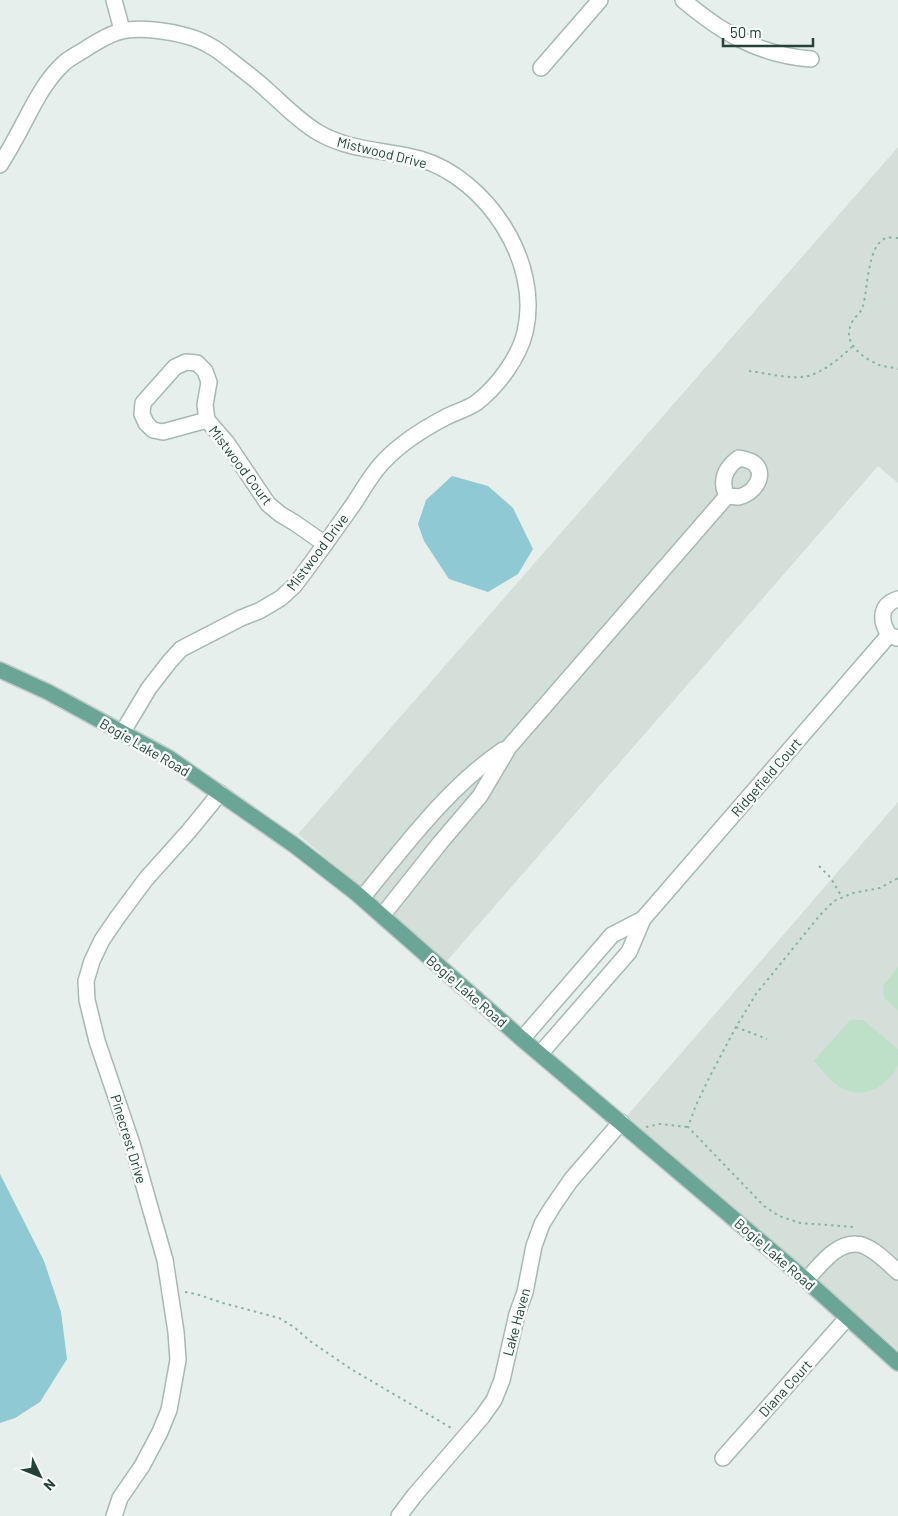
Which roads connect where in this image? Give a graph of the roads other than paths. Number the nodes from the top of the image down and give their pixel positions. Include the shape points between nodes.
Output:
1 (114, 0) edge
2 (600, 0) edge
3 (683, 0) edge
4 (122, 30) junction
5 (811, 59) dead end
6 (541, 68) dead end
7 (0, 165) edge
8 (207, 420) junction
9 (727, 496) dead end
10 (325, 544) junction
11 (898, 599) edge
12 (893, 637) edge
13 (0, 670) edge
14 (122, 733) junction
15 (508, 747) junction
16 (220, 793) junction
17 (421, 828) junction
18 (440, 843) junction
19 (362, 898) junction
20 (382, 916) junction
21 (643, 919) junction
22 (522, 1039) junction
23 (540, 1054) junction
24 (626, 1127) junction
25 (898, 1272) edge
26 (806, 1280) junction
27 (847, 1318) junction
28 (898, 1363) edge
29 (723, 1458) dead end
30 (114, 1516) edge
31 (399, 1516) edge

1 - 4 street
2 - 6 street
3 - 5 street via 704,18 751,46 790,58
4 - 7 street, Mistwood Drive via 106,36 66,62 52,76
4 - 10 street, Mistwood Drive via 174,32 211,45 315,131 355,148 419,159 441,167 464,182 491,208 503,225 524,270 528,292 526,331 508,370 475,404 418,432 394,451 372,475
8 - 8 street, Mistwood Court via 204,405 209,382 197,363 186,362 175,367 143,403 142,414 153,430 163,432
8 - 10 street, Mistwood Court via 228,443 268,504
9 - 15 street
10 - 14 street, Mistwood Drive via 281,598 181,649 149,688
11 - 12 street, Ridgefield Court via 888,604 882,617
12 - 21 street, Ridgefield Court
13 - 14 main road, Bogie Lake Road
14 - 16 main road, Bogie Lake Road via 169,758
15 - 17 street via 466,779
15 - 18 street via 480,796
16 - 19 main road, Bogie Lake Road
16 - 30 street, Pinecrest Drive via 117,918 102,940 86,981 97,1041 132,1144 165,1260 178,1360 169,1410 160,1432 120,1498
17 - 18 street
17 - 19 street
18 - 20 street
19 - 20 main road, Bogie Lake Road
20 - 22 main road, Bogie Lake Road
21 - 22 street, Ridgefield Court via 612,935
21 - 23 street, Ridgefield Court via 629,952
22 - 23 main road, Bogie Lake Road
23 - 24 main road, Bogie Lake Road
24 - 26 main road, Bogie Lake Road
24 - 31 street, Lake Haven via 571,1180 552,1206 534,1246 525,1292 494,1400
25 - 26 street via 877,1254 856,1244 832,1253
26 - 27 main road, Bogie Lake Road
27 - 28 main road, Bogie Lake Road
27 - 29 street, Diana Court

